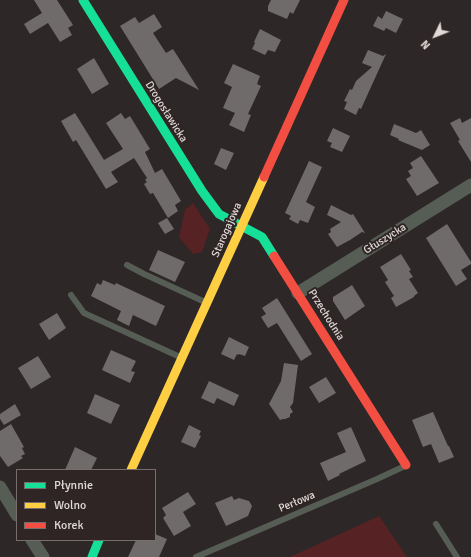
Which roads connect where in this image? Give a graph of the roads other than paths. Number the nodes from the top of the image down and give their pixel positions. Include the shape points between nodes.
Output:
1 (83, 0) edge
2 (344, 0) edge
3 (471, 185) edge
4 (241, 226) junction
5 (127, 265) dead end
6 (298, 293) junction
7 (71, 295) dead end
8 (206, 303) junction
9 (182, 358) junction
10 (406, 465) joint
11 (131, 469) edge
12 (0, 487) edge
13 (16, 513) edge
14 (436, 524) dead end
15 (33, 541) edge
16 (100, 541) edge
17 (43, 557) edge
18 (92, 557) edge
19 (196, 557) edge
20 (456, 557) edge

1 - 4 street, Drogosławicka via 202,191 219,214
2 - 4 street, Starogajowa
3 - 6 street, Głuszycka
4 - 6 street, Przechodnia via 262,237
4 - 8 street, Starogajowa
5 - 8 lane
6 - 10 street, Przechodnia
7 - 9 lane via 84,313
8 - 9 street, Starogajowa
9 - 11 street, Starogajowa
10 - 19 lane, Perłowa
12 - 13 street
14 - 20 lane
15 - 17 street
16 - 18 street

